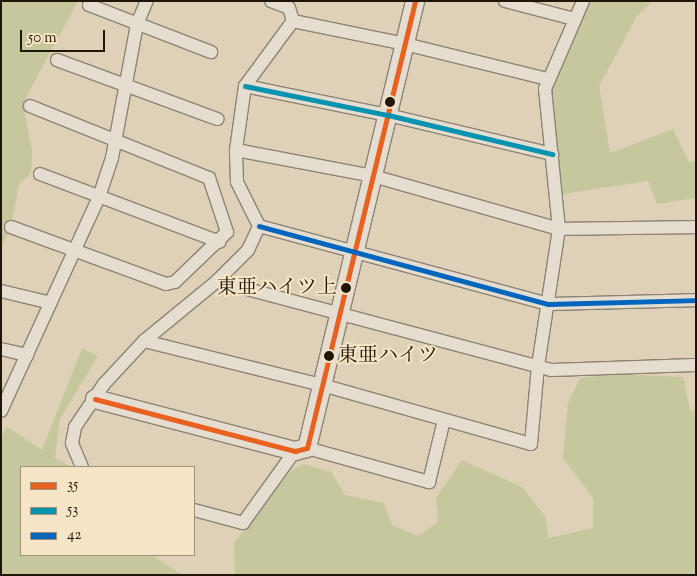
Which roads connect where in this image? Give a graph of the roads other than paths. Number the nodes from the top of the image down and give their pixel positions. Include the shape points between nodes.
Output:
1 (147, 1) edge
2 (270, 1) edge
3 (415, 1) edge
4 (505, 1) edge
5 (583, 1) edge
6 (90, 5) dead end
7 (574, 19) junction
8 (294, 21) junction
9 (137, 24) junction
10 (405, 44) junction
11 (211, 52) dead end
12 (57, 60) dead end
13 (547, 80) junction
14 (125, 84) junction
15 (245, 86) junction
16 (30, 106) dead end
17 (388, 115) junction
18 (218, 119) dead end
19 (114, 141) junction
20 (236, 150) junction
21 (552, 154) junction
22 (40, 174) dead end
23 (372, 176) junction
24 (100, 197) junction
25 (259, 226) junction
26 (11, 227) dead end
27 (559, 228) junction
28 (696, 228) edge
29 (220, 242) junction
30 (75, 250) junction
31 (354, 250) junction
32 (217, 281) junction
33 (1, 291) edge
34 (696, 300) edge
35 (51, 303) junction
36 (548, 304) junction
37 (340, 312) junction
38 (144, 341) junction
39 (1, 350) edge
40 (27, 355) junction
41 (696, 365) edge
42 (538, 366) junction
43 (322, 385) junction
44 (95, 399) junction
45 (3, 404) edge
46 (444, 420) junction
47 (301, 450) junction
48 (82, 466) edge
49 (195, 510) edge

1 - 9 street
2 - 8 street via 289,8
3 - 10 street
4 - 7 street
5 - 7 street
6 - 9 street
7 - 13 street
8 - 10 street
8 - 15 street
9 - 11 street
9 - 14 street
10 - 13 street
10 - 17 street
12 - 14 street
13 - 21 street via 545,89
14 - 18 street
14 - 19 street
15 - 17 street
15 - 20 street
16 - 19 street
17 - 21 street
17 - 23 street
19 - 24 street
19 - 29 street via 209,178 227,232
20 - 23 street
20 - 25 street via 237,182
21 - 27 street
22 - 24 street
23 - 27 street
23 - 31 street
24 - 29 street
24 - 30 street
25 - 31 street
25 - 32 street via 248,250
26 - 30 street
27 - 28 street
27 - 36 street
29 - 30 street via 175,282 166,284
30 - 35 street
31 - 36 street
31 - 37 street
32 - 37 street
32 - 38 street
33 - 35 street
34 - 36 street
35 - 40 street
36 - 42 street
37 - 42 street
37 - 43 street
38 - 43 street
38 - 44 street
39 - 40 street
40 - 45 street
41 - 42 street via 551,370
42 - 46 street via 531,444
43 - 46 street
43 - 47 street
44 - 47 street
44 - 48 street via 75,427 72,443
46 - 47 street via 429,482
47 - 49 street via 243,523

